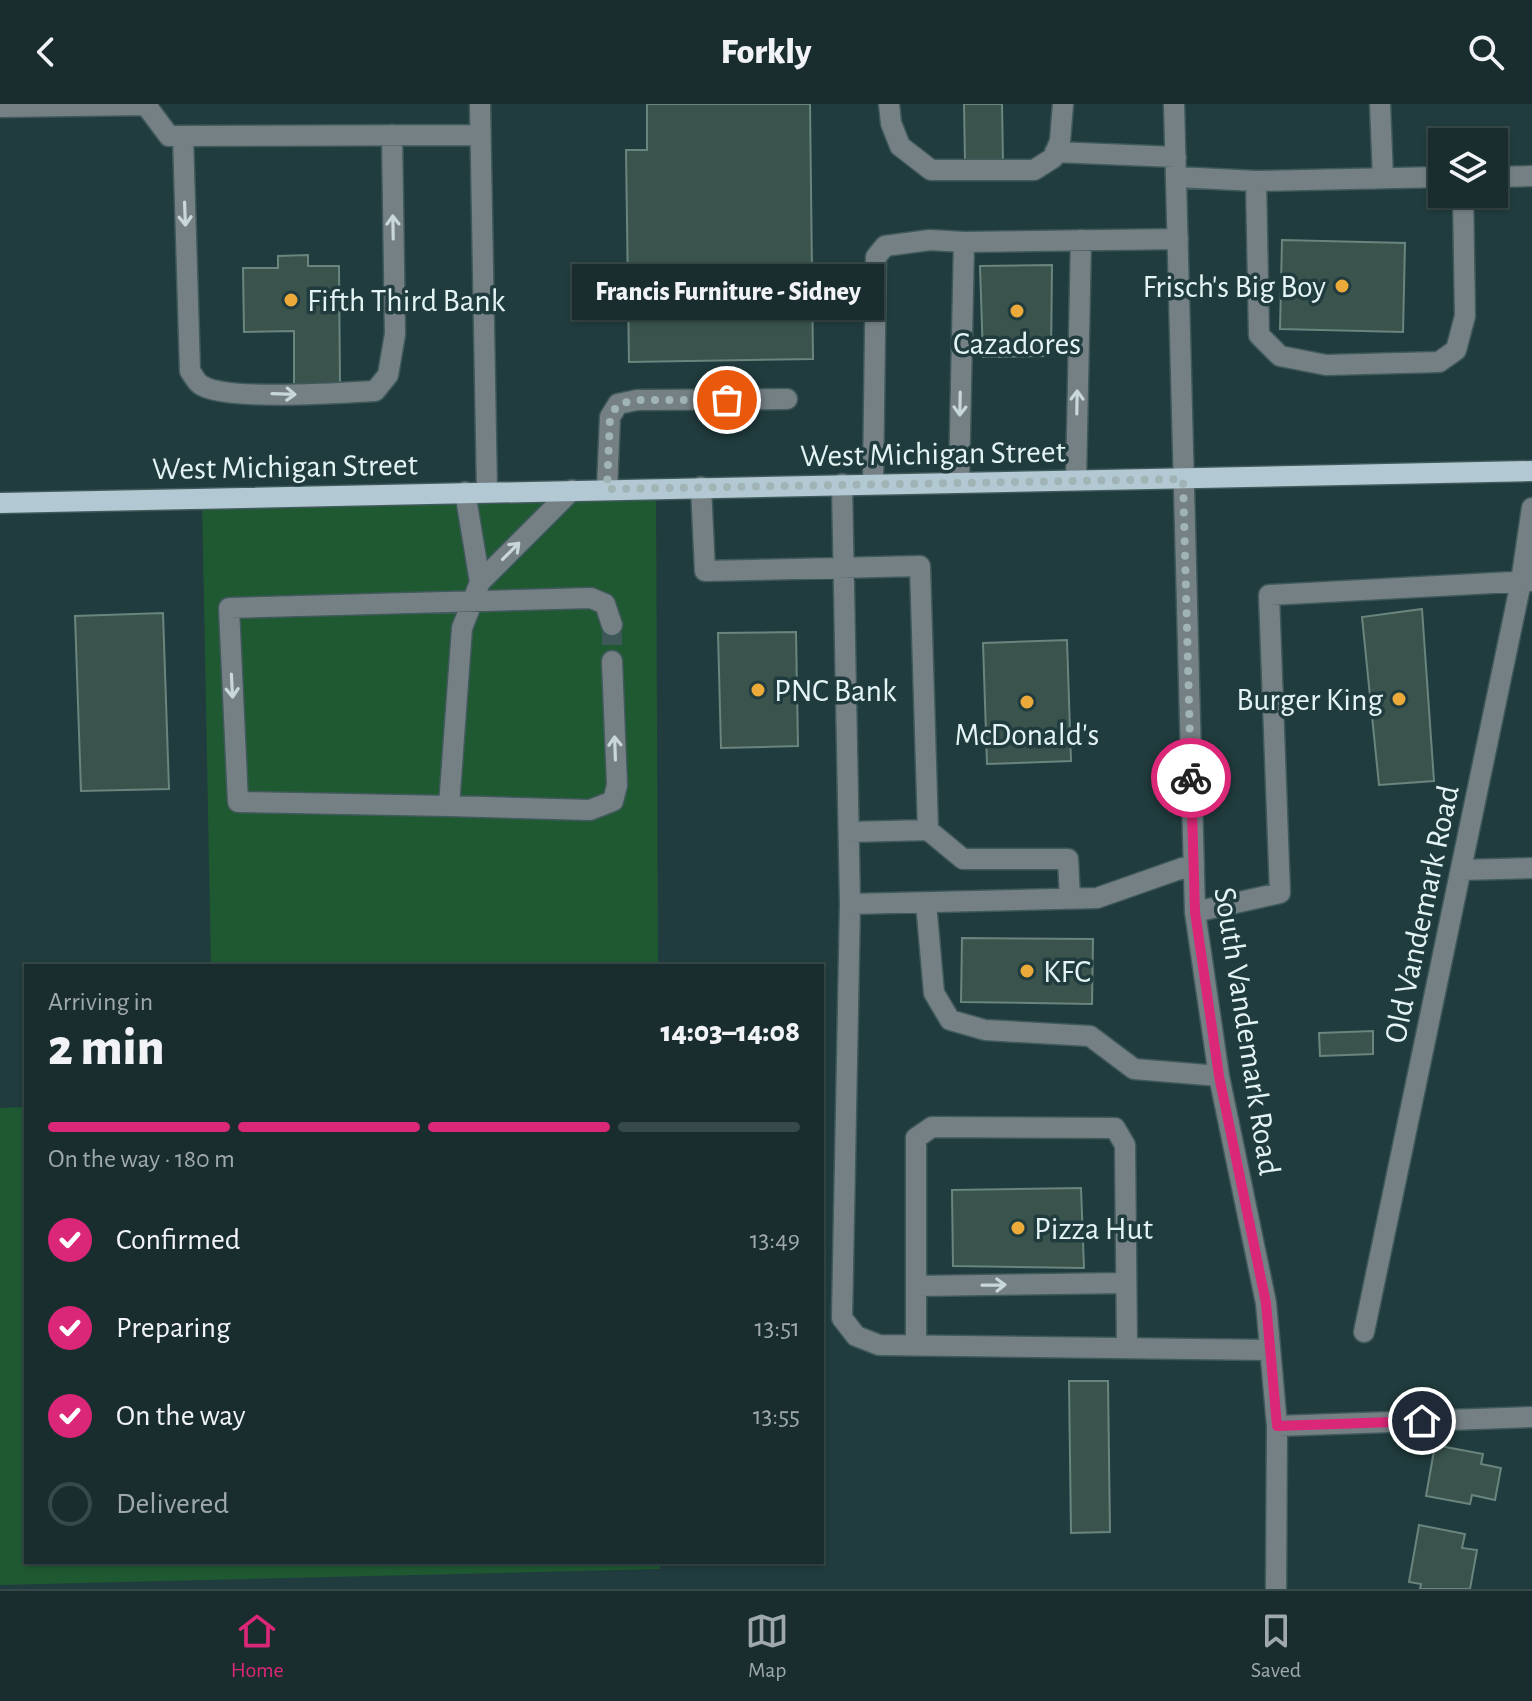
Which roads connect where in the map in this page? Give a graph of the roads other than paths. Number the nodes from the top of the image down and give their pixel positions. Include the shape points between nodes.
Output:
1 (145, 104) edge
2 (480, 104) edge
3 (889, 104) edge
4 (1063, 104) edge
5 (1174, 104) edge
6 (1380, 104) edge
7 (0, 107) edge
8 (392, 135) junction
9 (480, 135) junction
10 (183, 136) junction
11 (1055, 152) junction
12 (1177, 167) junction
13 (1532, 176) edge
14 (1428, 177) edge
15 (1508, 177) edge
16 (1383, 178) junction
17 (1256, 181) junction
18 (1463, 208) edge
19 (1178, 239) junction
20 (1081, 240) junction
21 (964, 242) junction
22 (787, 399) dead end
23 (1532, 471) edge
24 (1183, 479) junction
25 (1076, 480) junction
26 (959, 482) junction
27 (842, 484) junction
28 (873, 484) junction
29 (701, 487) junction
30 (607, 489) junction
31 (572, 490) junction
32 (465, 492) junction
33 (487, 492) junction
34 (0, 503) edge
35 (1532, 508) edge
36 (843, 568) junction
37 (1527, 581) edge
38 (480, 582) junction
39 (470, 602) junction
40 (612, 625) tunnel mouth
41 (612, 661) tunnel mouth
42 (449, 806) junction
43 (928, 830) junction
44 (849, 832) junction
45 (1194, 864) junction
46 (1532, 868) edge
47 (1461, 870) junction
48 (1070, 899) junction
49 (926, 903) junction
50 (850, 904) junction
51 (1195, 912) junction
52 (1219, 1076) junction
53 (1126, 1283) junction
54 (916, 1286) junction
55 (1364, 1332) dead end
56 (916, 1345) junction
57 (1127, 1348) junction
58 (1270, 1350) junction
59 (1532, 1417) edge
60 (1277, 1426) junction
61 (1276, 1589) edge

1 - 7 street
1 - 10 street via 169,136
2 - 9 street
3 - 11 street via 900,146 931,170 1034,170
4 - 11 street
5 - 12 street, South Vandemark Road
6 - 16 street
8 - 9 street
8 - 10 street
10 -> 8 street via 190,371 200,385 224,392 298,395 375,391 388,375 395,334
9 - 33 street
11 - 12 street
12 - 17 street
12 - 19 street, South Vandemark Road
13 - 15 street
14 - 16 street
16 - 17 street
17 - 18 street via 1259,335 1280,356 1326,365 1439,362 1456,350 1465,316
19 - 20 street
19 - 24 street, South Vandemark Road
20 - 21 street
25 -> 20 street
21 -> 26 street
21 - 28 street via 901,242 885,246 876,257
22 - 30 street via 618,404 610,417
23 - 24 main road, West Michigan Street
24 - 25 main road, West Michigan Street
24 - 45 street, South Vandemark Road
25 - 26 main road, West Michigan Street
26 - 28 main road, West Michigan Street
27 - 28 main road, West Michigan Street
27 - 29 main road, West Michigan Street
27 - 36 street
29 - 30 main road, West Michigan Street
29 - 36 street via 705,571
30 - 31 main road, West Michigan Street
31 - 33 main road, West Michigan Street
38 -> 31 street
32 - 33 main road, West Michigan Street
32 - 34 main road, West Michigan Street
32 - 38 street
35 - 37 street, Old Vandemark Road
36 - 43 street via 920,566
36 - 44 street
37 - 47 street, Old Vandemark Road
37 - 51 street via 1269,595 1280,893
38 - 39 street
39 - 40 street via 591,598 605,604
39 - 42 street via 462,628
39 -> 42 street via 229,608 238,802
42 -> 41 street via 590,810 613,801 617,785
43 - 44 street
43 - 48 street via 963,859 1068,859
44 - 50 street
45 - 48 street via 1097,898
45 - 51 street, South Vandemark Road
46 - 47 street
47 - 55 street, Old Vandemark Road
48 - 49 street
49 - 50 street
49 - 52 street via 934,993 950,1020 985,1030 1090,1036 1134,1069
50 - 56 street via 842,1318 856,1336 879,1345
51 - 52 street, South Vandemark Road
52 - 58 street, South Vandemark Road via 1266,1303
54 -> 53 street
53 - 54 street via 1125,1145 1115,1128 932,1127 916,1138
53 - 57 street
54 - 56 street
56 - 57 street
57 - 58 street
58 - 60 street, South Vandemark Road
59 - 60 street
60 - 61 street, South Vandemark Road

